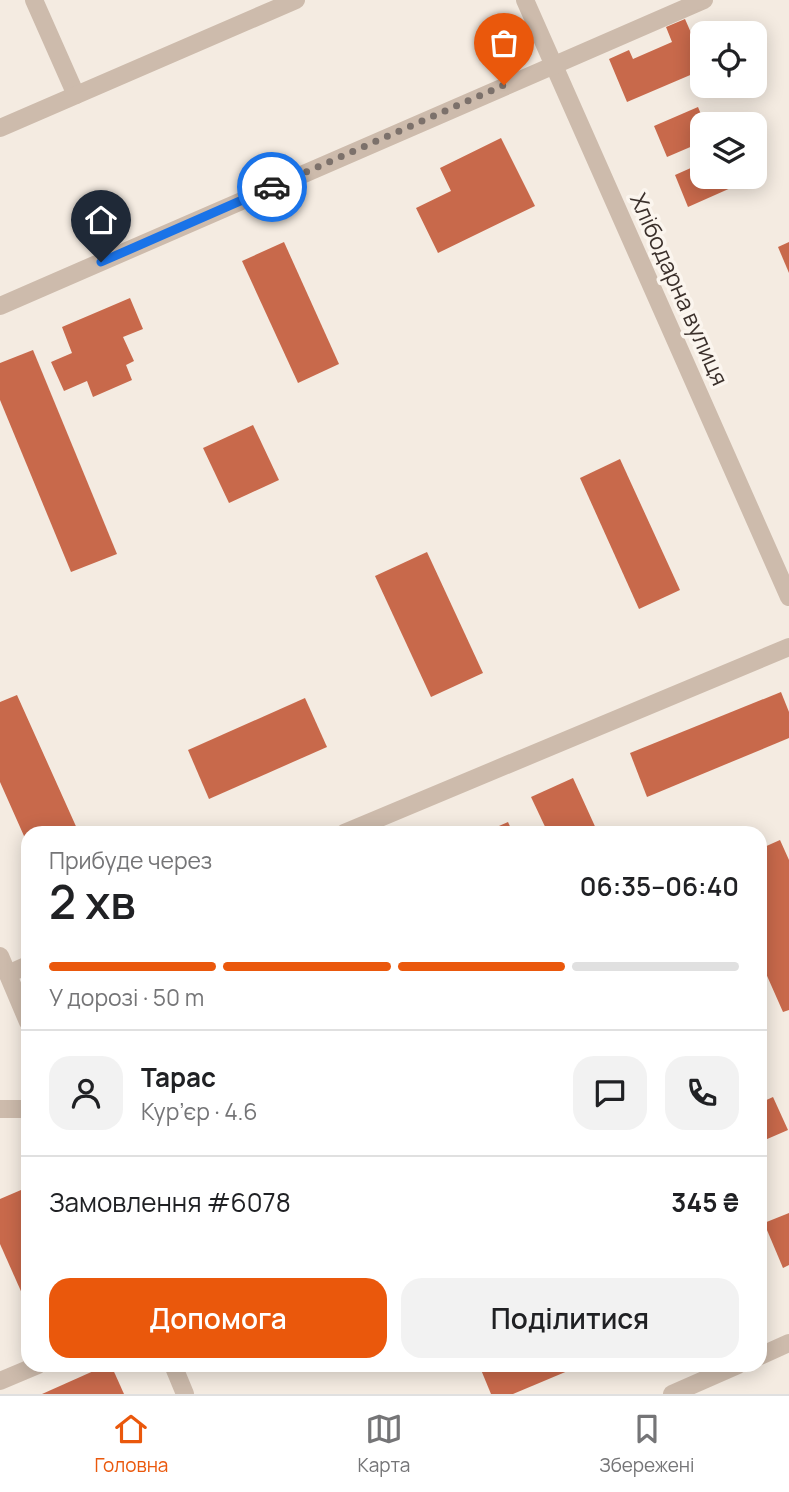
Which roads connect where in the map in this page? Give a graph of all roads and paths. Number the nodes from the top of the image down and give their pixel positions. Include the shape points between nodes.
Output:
1 (34, 0) edge
2 (296, 0) edge
3 (525, 0) edge
4 (704, 0) edge
5 (554, 63) junction
6 (76, 95) junction
7 (0, 128) edge
8 (0, 306) edge
9 (789, 597) edge
10 (789, 647) edge
11 (361, 826) edge
12 (0, 956) edge
13 (21, 968) edge
14 (8, 974) junction
15 (21, 1005) edge
16 (0, 1109) edge
17 (21, 1109) edge
18 (789, 1343) edge
19 (767, 1353) edge
20 (21, 1372) edge
21 (176, 1372) edge
22 (722, 1372) edge
23 (0, 1381) edge
24 (185, 1394) edge
25 (672, 1394) edge

1 - 6 street
2 - 6 street
3 - 5 street, Хлібодарна вулиця
4 - 5 street
5 - 8 street
5 - 9 street, Хлібодарна вулиця
6 - 7 street
10 - 11 street
12 - 14 street
13 - 14 street
14 - 15 street
16 - 17 street
18 - 19 street
20 - 23 street
21 - 24 street
22 - 25 street

